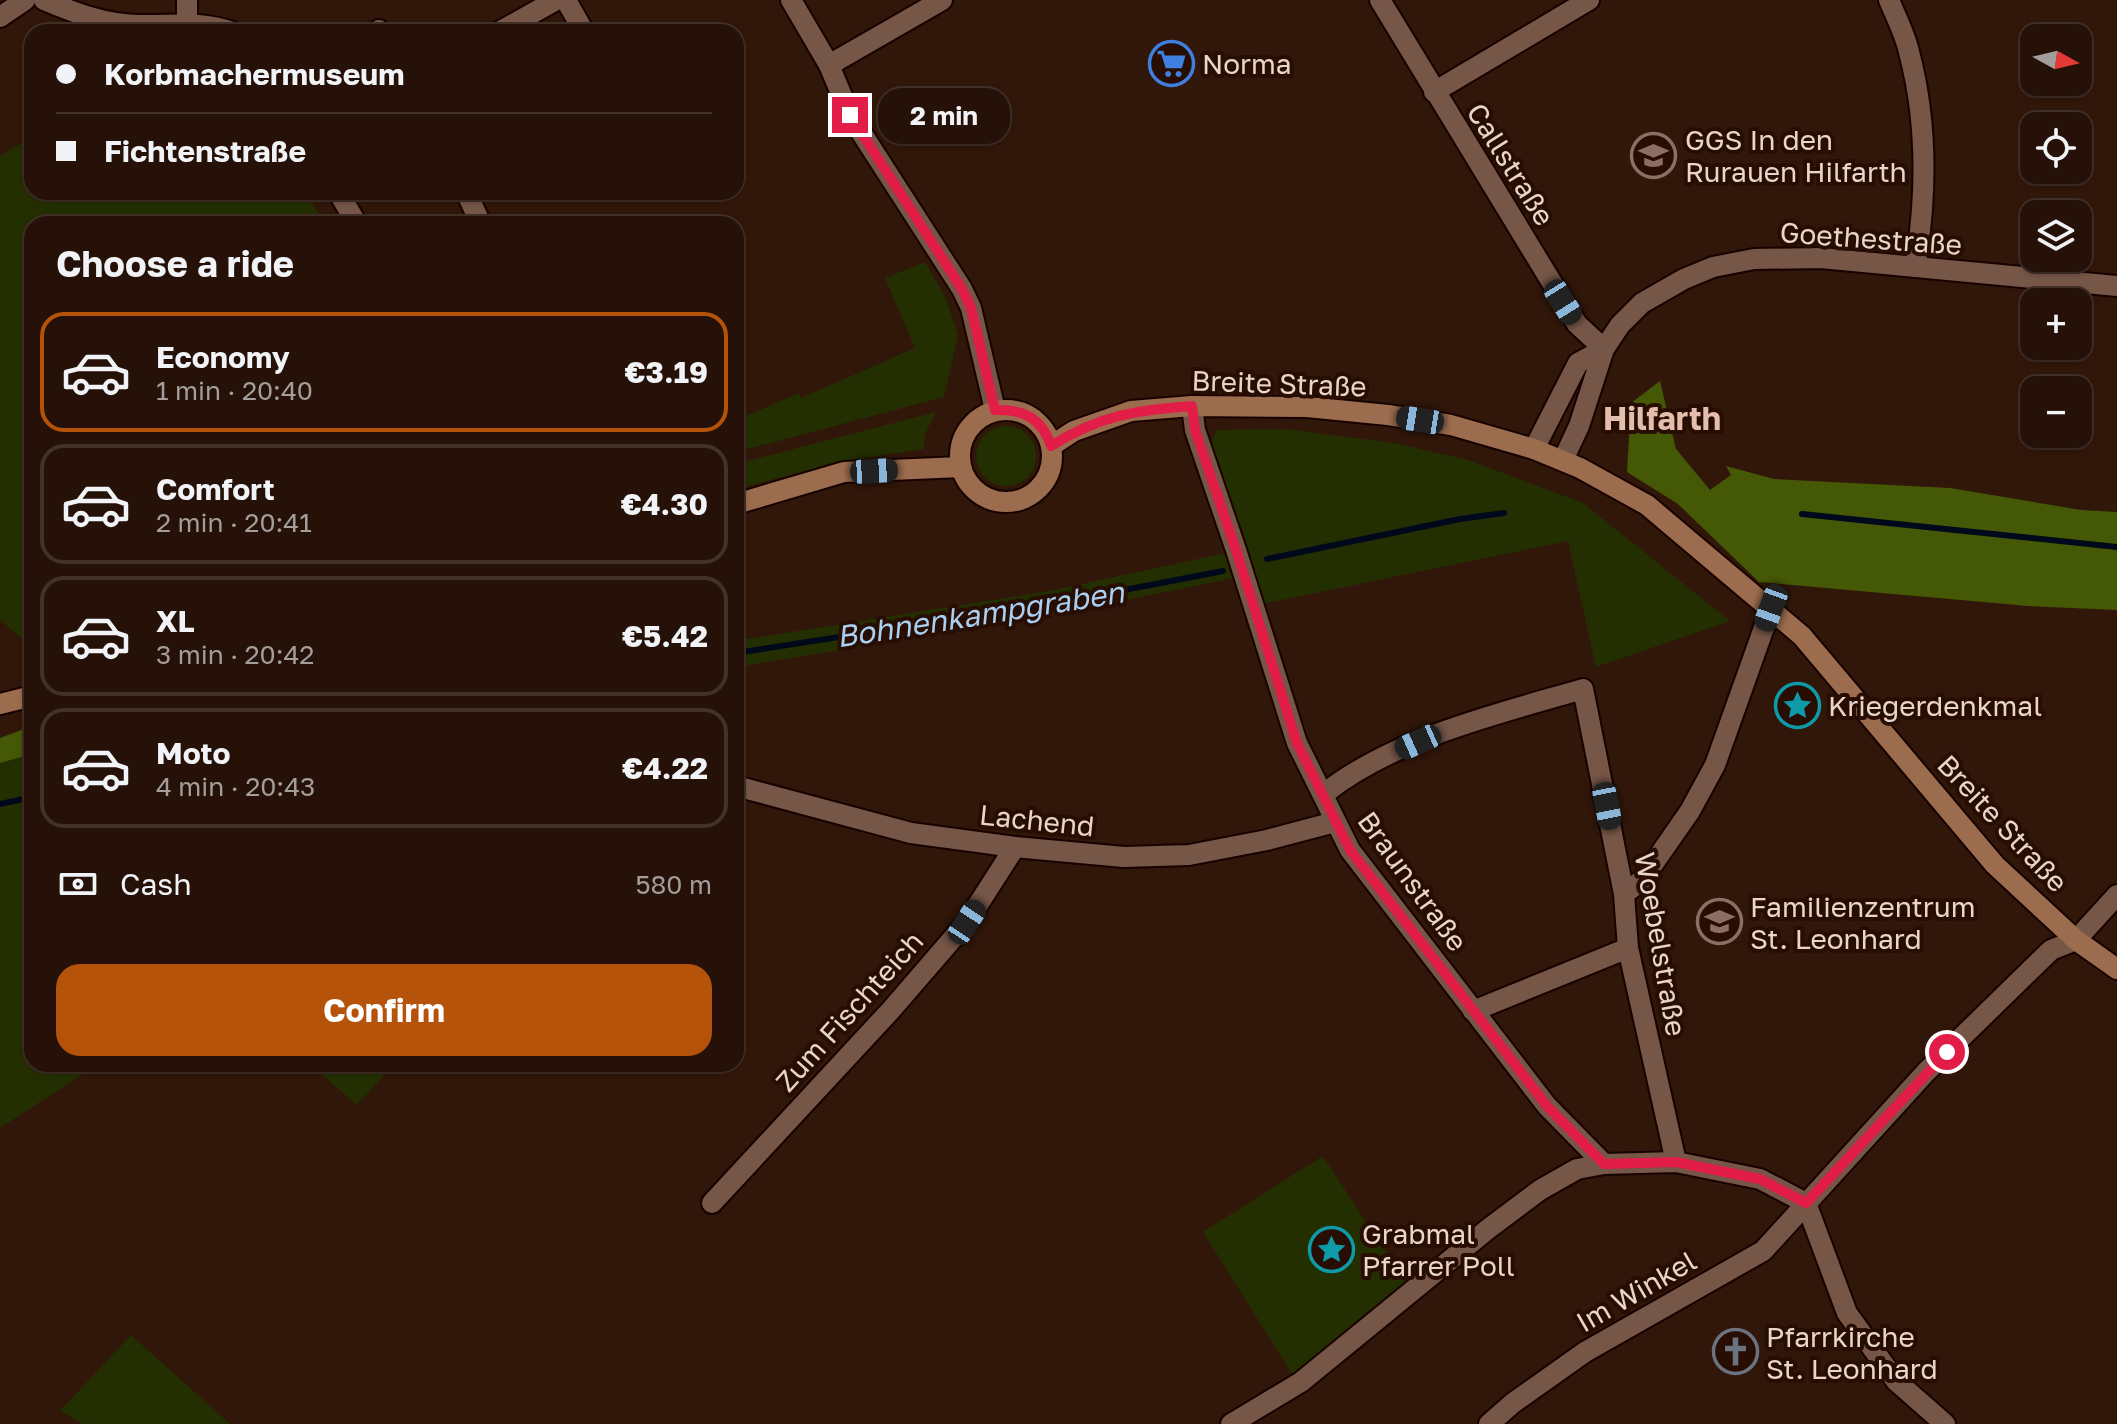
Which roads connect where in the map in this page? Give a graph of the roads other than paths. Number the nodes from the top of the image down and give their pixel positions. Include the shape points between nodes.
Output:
1 (25, 0) edge
2 (44, 0) edge
3 (187, 0) edge
4 (556, 0) edge
5 (566, 0) edge
6 (791, 0) edge
7 (942, 0) edge
8 (1380, 0) edge
9 (1589, 0) edge
10 (1889, 0) edge
11 (0, 17) edge
12 (187, 22) junction
13 (125, 24) edge
14 (163, 24) edge
15 (196, 24) edge
16 (513, 24) edge
17 (580, 24) edge
18 (829, 65) junction
19 (1434, 92) junction
20 (1915, 267) junction
21 (2117, 286) edge
22 (1604, 349) junction
23 (1192, 406) junction
24 (995, 410) junction
25 (1051, 446) junction
26 (1534, 449) junction
27 (1563, 460) junction
28 (961, 467) junction
29 (744, 502) edge
30 (1771, 608) junction
31 (24, 698) edge
32 (0, 704) edge
33 (744, 788) edge
34 (1324, 794) junction
35 (1335, 822) junction
36 (1015, 847) junction
37 (1624, 894) junction
38 (2117, 895) edge
39 (2076, 940) junction
40 (1628, 948) junction
41 (2117, 969) edge
42 (1473, 1011) junction
43 (1676, 1162) junction
44 (1604, 1164) junction
45 (712, 1203) dead end
46 (1806, 1203) junction
47 (1231, 1424) edge
48 (1489, 1424) edge
49 (1945, 1424) edge

1 - 11 street
2 - 13 street via 91,19
3 - 12 street
4 - 16 street
5 - 17 street
6 - 18 street
7 - 18 street
8 - 19 street, Callstraße
9 - 19 street
10 - 20 street via 1909,49 1921,106 1924,214
12 - 14 street
12 - 15 street
18 - 24 street via 850,115 962,289
19 - 22 street, Callstraße via 1577,324
20 - 21 street, Goethestraße
20 - 22 street, Goethestraße via 1821,258 1754,259 1713,267 1642,303
22 - 26 street, Goethestraße via 1578,363
22 - 27 street, Goethestraße
23 - 25 main road, Breite Straße via 1131,411 1074,431
23 - 26 main road, Breite Straße via 1307,407 1388,415 1451,425
23 - 34 street, Braunstraße via 1195,430 1297,743
24 - 25 main road via 1028,415 1043,427
24 - 28 main road via 979,418 965,435
25 - 28 main road via 1046,481 1017,501 999,502 982,495
26 - 27 main road, Breite Straße
27 - 30 main road, Breite Straße via 1647,505
28 - 29 main road via 844,472
30 - 37 street via 1715,765 1642,880
30 - 39 main road, Breite Straße via 1802,636 1995,865
31 - 32 main road
33 - 36 street, Lachend via 911,833
34 - 35 street, Braunstraße
34 - 37 street, Woebelstraße via 1342,779 1418,742 1583,689
35 - 36 street, Lachend via 1189,855 1124,857
35 - 42 street, Braunstraße via 1350,850
36 - 45 street, Zum Fischteich via 967,922
37 - 40 street, Woebelstraße
38 - 39 street, Im Winkel
39 - 41 main road, Breite Straße
39 - 46 street, Im Winkel via 2051,950 1926,1072
40 - 42 street
40 - 43 street, Woebelstraße
42 - 44 street, Braunstraße via 1547,1106
43 - 44 street
43 - 46 street via 1760,1179
44 - 47 street via 1577,1169 1540,1190 1301,1382
46 - 48 street, Im Winkel via 1763,1251 1585,1352
46 - 49 street via 1847,1313 1896,1381

